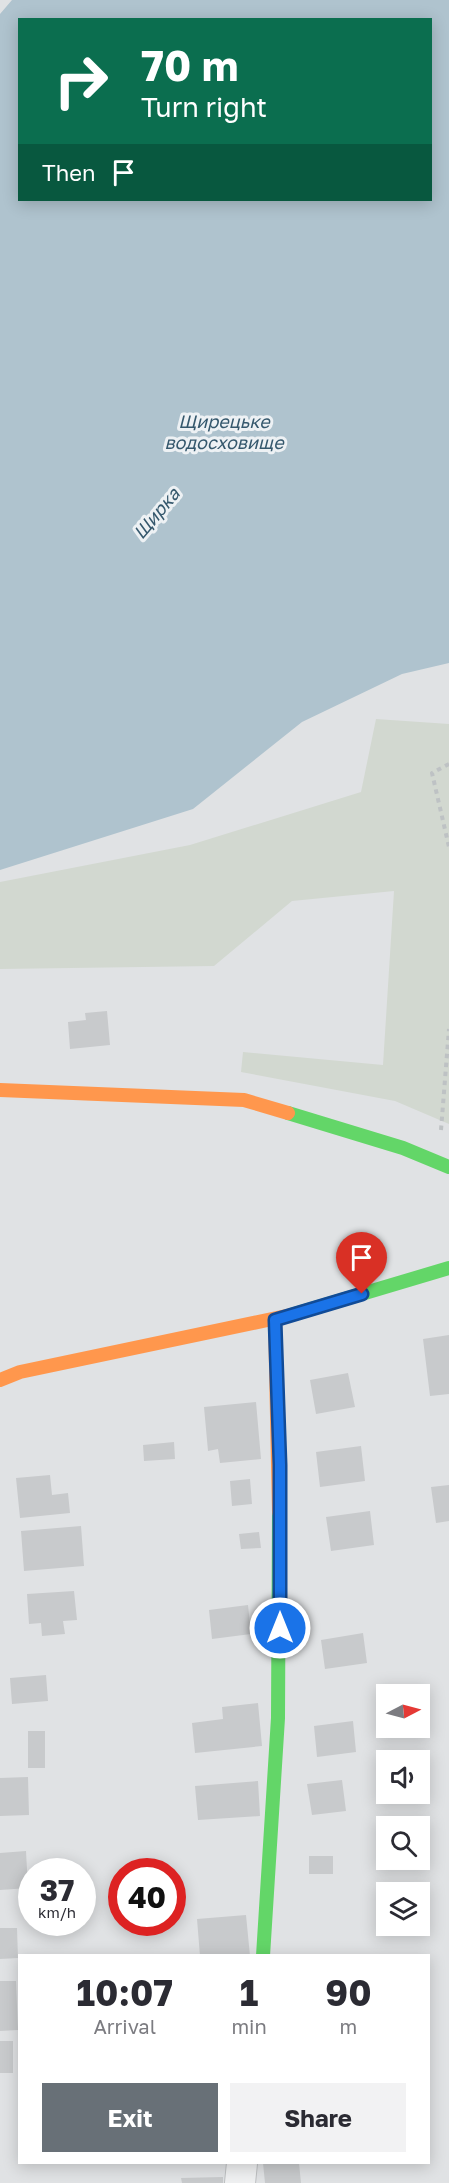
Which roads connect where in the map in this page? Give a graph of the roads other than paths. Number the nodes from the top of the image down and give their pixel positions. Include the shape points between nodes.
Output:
1 (0, 1090) edge
2 (444, 1165) edge
3 (449, 1268) edge
4 (275, 1320) junction
5 (0, 1380) edge
6 (263, 1954) edge
7 (242, 2164) edge
8 (240, 2183) edge

1 - 2 street via 244,1100 403,1148
3 - 4 street
4 - 5 street via 20,1372
4 - 6 street via 280,1465 280,1698
7 - 8 street

